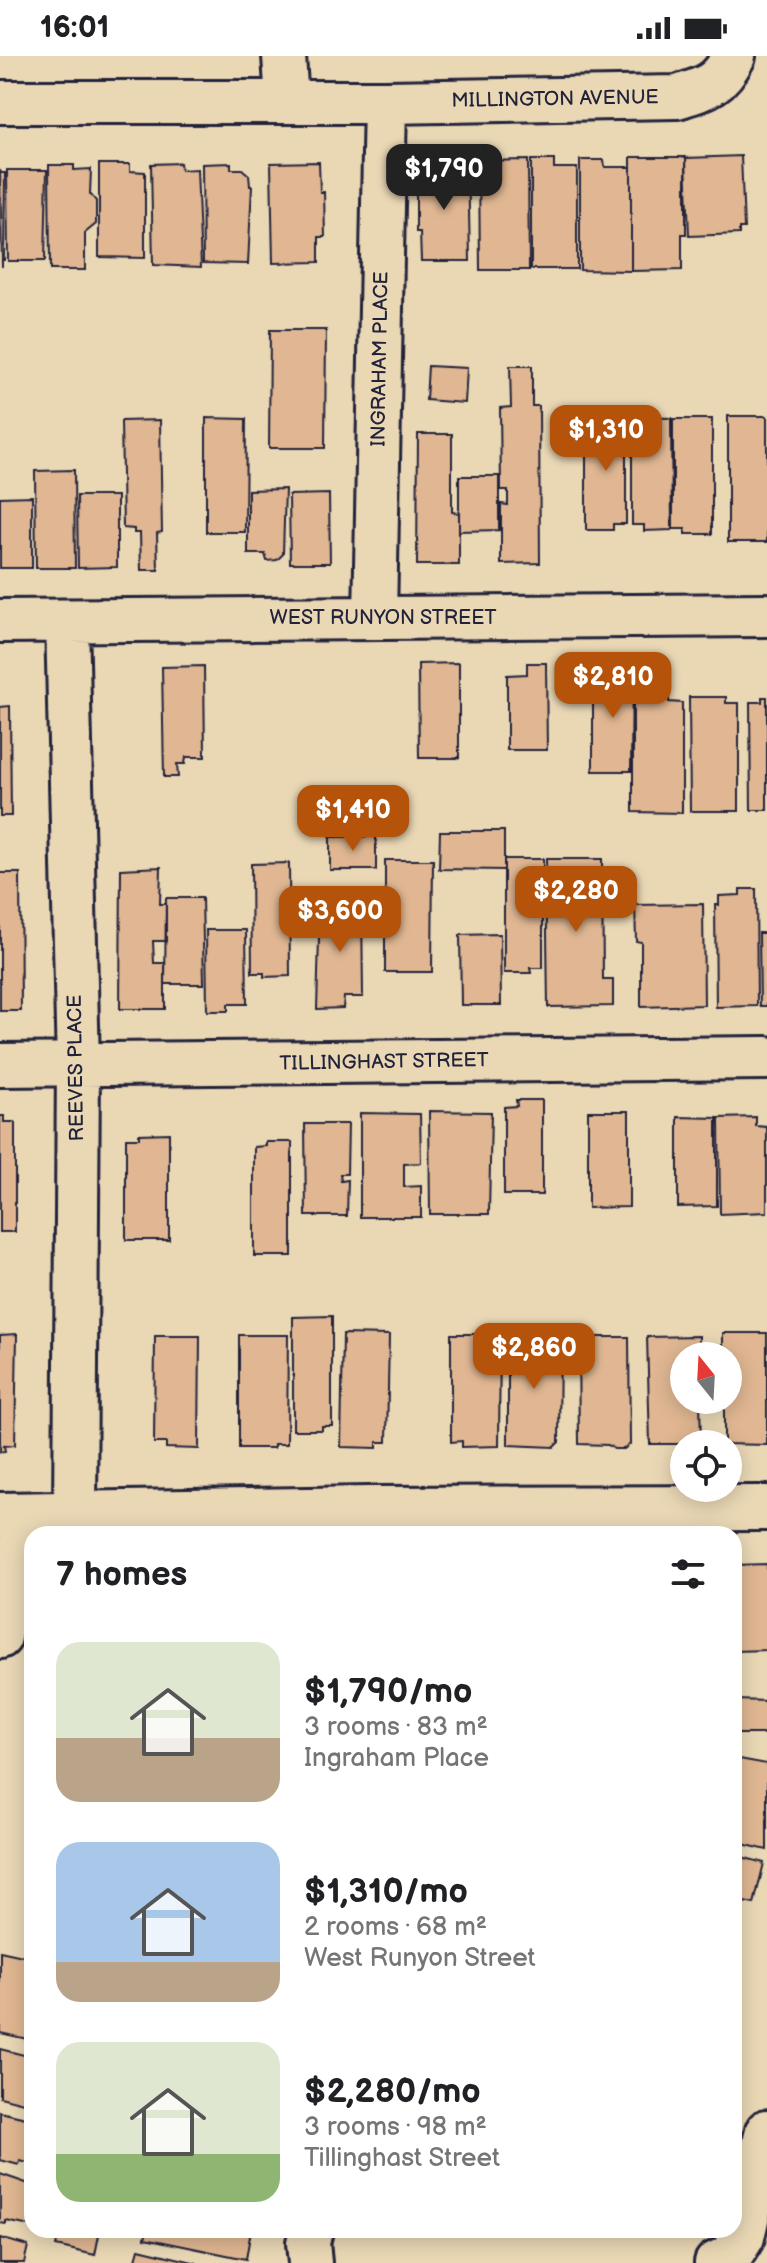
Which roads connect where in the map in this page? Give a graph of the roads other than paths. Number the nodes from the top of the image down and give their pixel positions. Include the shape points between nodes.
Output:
1 (284, 56) edge
2 (727, 67) edge
3 (0, 102) edge
4 (287, 102) junction
5 (385, 102) junction
6 (767, 615) edge
7 (375, 617) junction
8 (0, 621) edge
9 (67, 621) junction
10 (767, 1058) edge
11 (0, 1065) edge
12 (78, 1065) junction
13 (767, 1508) edge
14 (14, 1514) edge
15 (75, 1514) junction
16 (476, 1522) edge
17 (0, 1637) edge
18 (767, 2131) edge
19 (309, 2238) edge
20 (723, 2259) edge
21 (310, 2263) edge

1 - 4 street
2 - 5 street, MILLINGTON AVENUE via 711,87 677,97
3 - 4 street
4 - 5 street, MILLINGTON AVENUE
5 - 7 street, INGRAHAM PLACE
6 - 7 street, WEST RUNYON STREET
7 - 9 street, WEST RUNYON STREET
8 - 9 street, WEST RUNYON STREET
9 - 12 street, REEVES PLACE
10 - 12 street, TILLINGHAST STREET
11 - 12 street, TILLINGHAST STREET
12 - 15 street, REEVES PLACE
13 - 16 street
14 - 15 street
14 - 17 street
15 - 16 street via 369,1509
18 - 20 street via 743,2237
19 - 21 street

